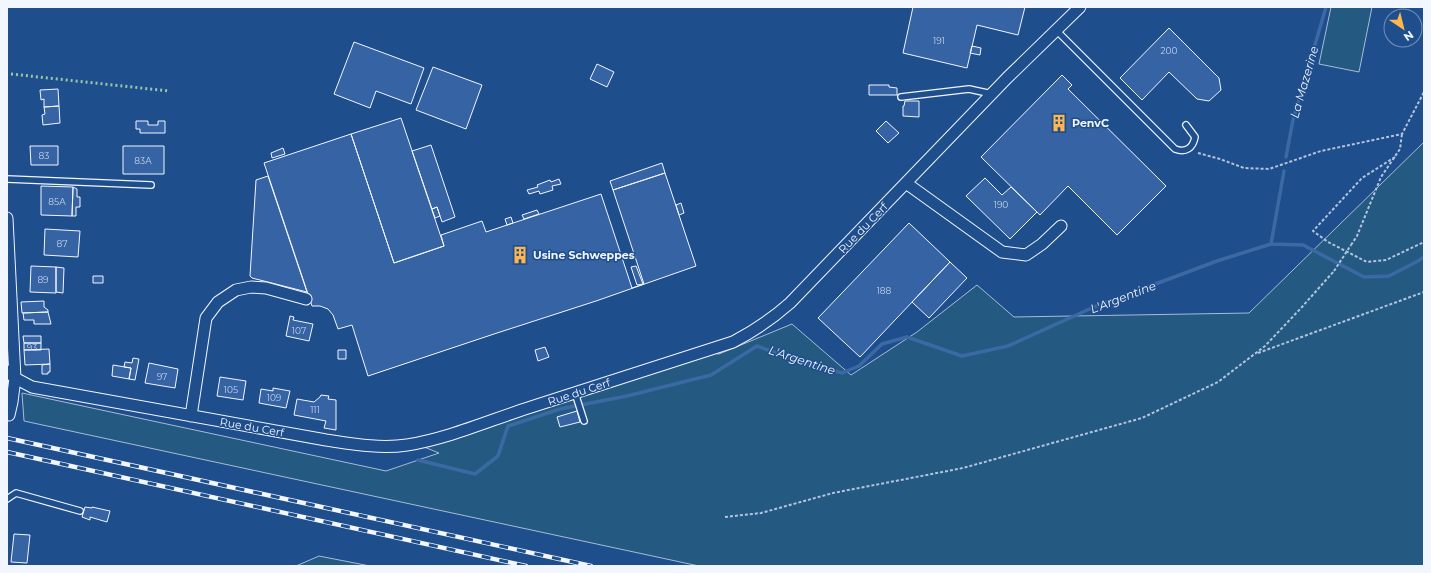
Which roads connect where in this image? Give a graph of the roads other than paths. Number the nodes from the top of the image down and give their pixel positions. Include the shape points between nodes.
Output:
1 (1080, 7) edge
2 (1056, 30) junction
3 (992, 94) junction
4 (901, 97) dead end
5 (1186, 125) dead end
6 (7, 179) edge
7 (906, 183) junction
8 (151, 185) dead end
9 (7, 218) edge
10 (1061, 226) dead end
11 (306, 299) dead end
12 (12, 326) junction
13 (7, 336) edge
14 (11, 375) edge
15 (576, 396) junction
16 (9, 415) dead end
17 (191, 416) junction
18 (584, 421) dead end
19 (7, 499) edge
20 (80, 511) dead end

1 - 2 street, Rue du Cerf
2 - 3 street, Rue du Cerf
2 - 5 lane via 1171,147 1180,151 1187,150 1194,143 1195,137
3 - 4 lane via 969,89
3 - 7 street, Rue du Cerf
6 - 8 lane
7 - 10 street via 1002,252 1026,255
7 - 15 street, Rue du Cerf via 790,303 752,332 733,342
9 - 12 street
11 - 17 street via 266,288 251,287 236,290 218,302 206,318
12 - 13 street
12 - 14 street
14 - 16 street via 12,402
14 - 17 street, Rue du Cerf via 32,387
15 - 17 street, Rue du Cerf via 436,439 382,447 355,445
15 - 18 lane
19 - 20 lane via 16,493

